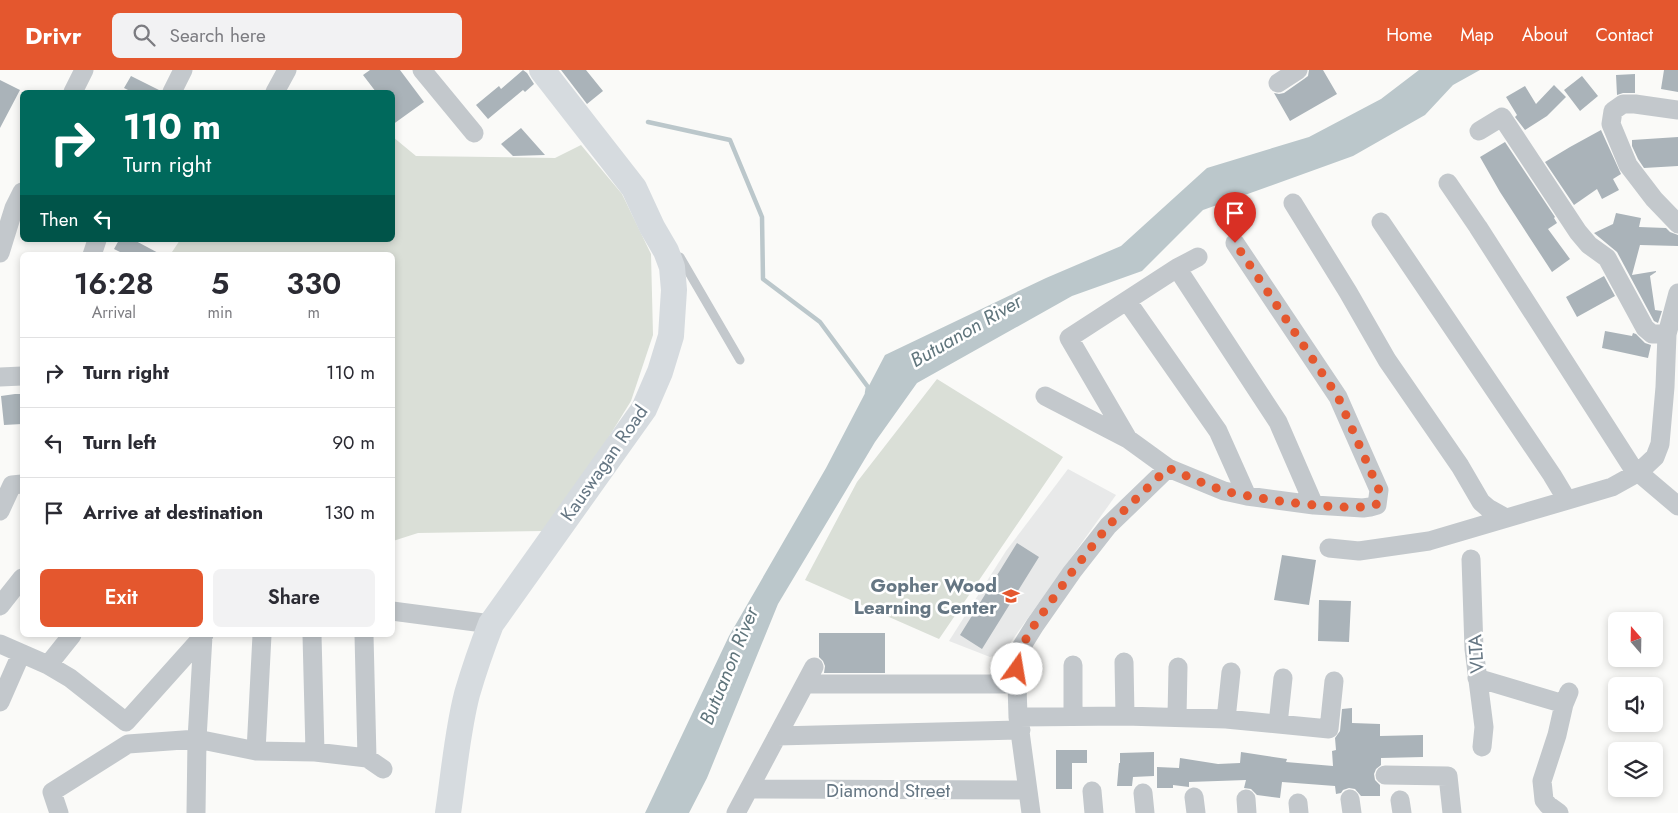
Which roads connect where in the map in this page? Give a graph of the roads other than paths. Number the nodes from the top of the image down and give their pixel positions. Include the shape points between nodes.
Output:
1 (84, 70) edge
2 (183, 70) edge
3 (287, 70) edge
4 (422, 70) edge
5 (542, 70) edge
6 (1298, 70) edge
7 (1278, 83) dead end
8 (74, 90) edge
9 (173, 90) edge
10 (276, 90) edge
11 (1678, 110) edge
12 (1478, 131) dead end
13 (474, 133) dead end
14 (1448, 183) dead end
15 (20, 196) edge
16 (1292, 203) dead end
17 (1381, 222) dead end
18 (1678, 224) edge
19 (652, 227) junction
20 (1235, 243) dead end
21 (0, 253) edge
22 (1198, 256) dead end
23 (1177, 268) junction
24 (1678, 293) edge
25 (1127, 301) junction
26 (1667, 334) junction
27 (740, 360) dead end
28 (20, 376) edge
29 (0, 377) edge
30 (1045, 396) dead end
31 (1128, 439) junction
32 (1168, 468) junction
33 (1639, 472) junction
34 (12, 481) edge
35 (1247, 496) junction
36 (1567, 500) junction
37 (1314, 505) junction
38 (1678, 506) edge
39 (0, 510) edge
40 (1506, 518) junction
41 (1329, 548) dead end
42 (1471, 560) dead end
43 (20, 581) edge
44 (0, 606) edge
45 (395, 611) edge
46 (491, 624) junction
47 (70, 637) edge
48 (202, 637) edge
49 (203, 637) edge
50 (262, 637) edge
51 (312, 637) edge
52 (364, 637) edge
53 (0, 644) edge
54 (21, 654) junction
55 (1124, 662) dead end
56 (48, 665) junction
57 (1073, 665) dead end
58 (814, 667) dead end
59 (1178, 667) dead end
60 (1231, 672) dead end
61 (1283, 678) dead end
62 (1477, 678) junction
63 (1334, 681) dead end
64 (805, 684) junction
65 (1017, 684) junction
66 (0, 702) edge
67 (1072, 716) junction
68 (1125, 716) junction
69 (1177, 717) junction
70 (1226, 719) junction
71 (126, 722) junction
72 (1020, 723) junction
73 (1278, 724) junction
74 (777, 736) junction
75 (197, 739) junction
76 (128, 744) junction
77 (1482, 747) dead end
78 (256, 751) junction
79 (315, 752) junction
80 (367, 758) junction
81 (383, 769) dead end
82 (1385, 775) dead end
83 (749, 789) junction
84 (1028, 790) junction
85 (1092, 791) dead end
86 (1143, 793) dead end
87 (59, 813) edge
88 (196, 813) edge
89 (448, 813) edge
90 (736, 813) edge
91 (1031, 813) edge
92 (1094, 813) edge
93 (1145, 813) edge
94 (1452, 813) edge
95 (1559, 813) edge

1 - 8 street
2 - 9 street
3 - 10 street
4 - 13 street
5 - 19 street, Kauswagan Road via 634,188
6 - 7 street
11 - 18 street via 1623,104 1613,110 1611,124 1628,165
12 - 26 street via 1502,117 1578,232 1607,258 1645,328 1652,334
14 - 33 street via 1632,467
15 - 21 street
16 - 40 street via 1388,360 1481,502
17 - 36 street
19 - 27 lane via 671,242
19 - 46 street, Kauswagan Road via 672,267 674,290 671,336 660,372 644,410
20 - 37 street via 1338,397 1379,490 1377,504 1370,508
22 - 23 street
23 - 25 street
23 - 37 street via 1278,422
24 - 26 street
25 - 31 street via 1069,338
25 - 35 street via 1218,431
26 - 33 street via 1669,374 1660,444 1655,457
28 - 29 street
30 - 31 street
31 - 32 street
32 - 35 street
32 - 65 street via 1108,526 1035,624 1017,654
33 - 36 street via 1612,486
33 - 38 street
34 - 39 street
35 - 37 street
36 - 40 street
40 - 41 street via 1429,540 1359,551
42 - 62 street, VLTA
43 - 44 street
45 - 46 street
46 - 89 street, Kauswagan Road via 467,696
47 - 56 street
48 - 71 street
49 - 75 street
50 - 78 street
51 - 79 street
52 - 80 street
53 - 54 street
54 - 56 street
54 - 66 street
55 - 68 street
56 - 71 street
57 - 67 street
58 - 64 street
59 - 69 street
60 - 70 street
61 - 73 street
62 - 77 street, VLTA via 1484,727
62 - 95 street via 1567,698 1542,781 1544,800
63 - 73 street via 1329,729
64 - 65 street
64 - 74 street
65 - 72 street
67 - 68 street
67 - 72 street
68 - 69 street
69 - 70 street
70 - 73 street
71 - 76 street
72 - 74 street
72 - 84 street
74 - 83 street
75 - 76 street
75 - 78 street
75 - 88 street
76 - 87 street via 52,792
78 - 79 street
79 - 80 street
80 - 81 street
82 - 94 street via 1448,776
83 - 84 street, Diamond Street
83 - 90 street
84 - 91 street
85 - 92 street
86 - 93 street

